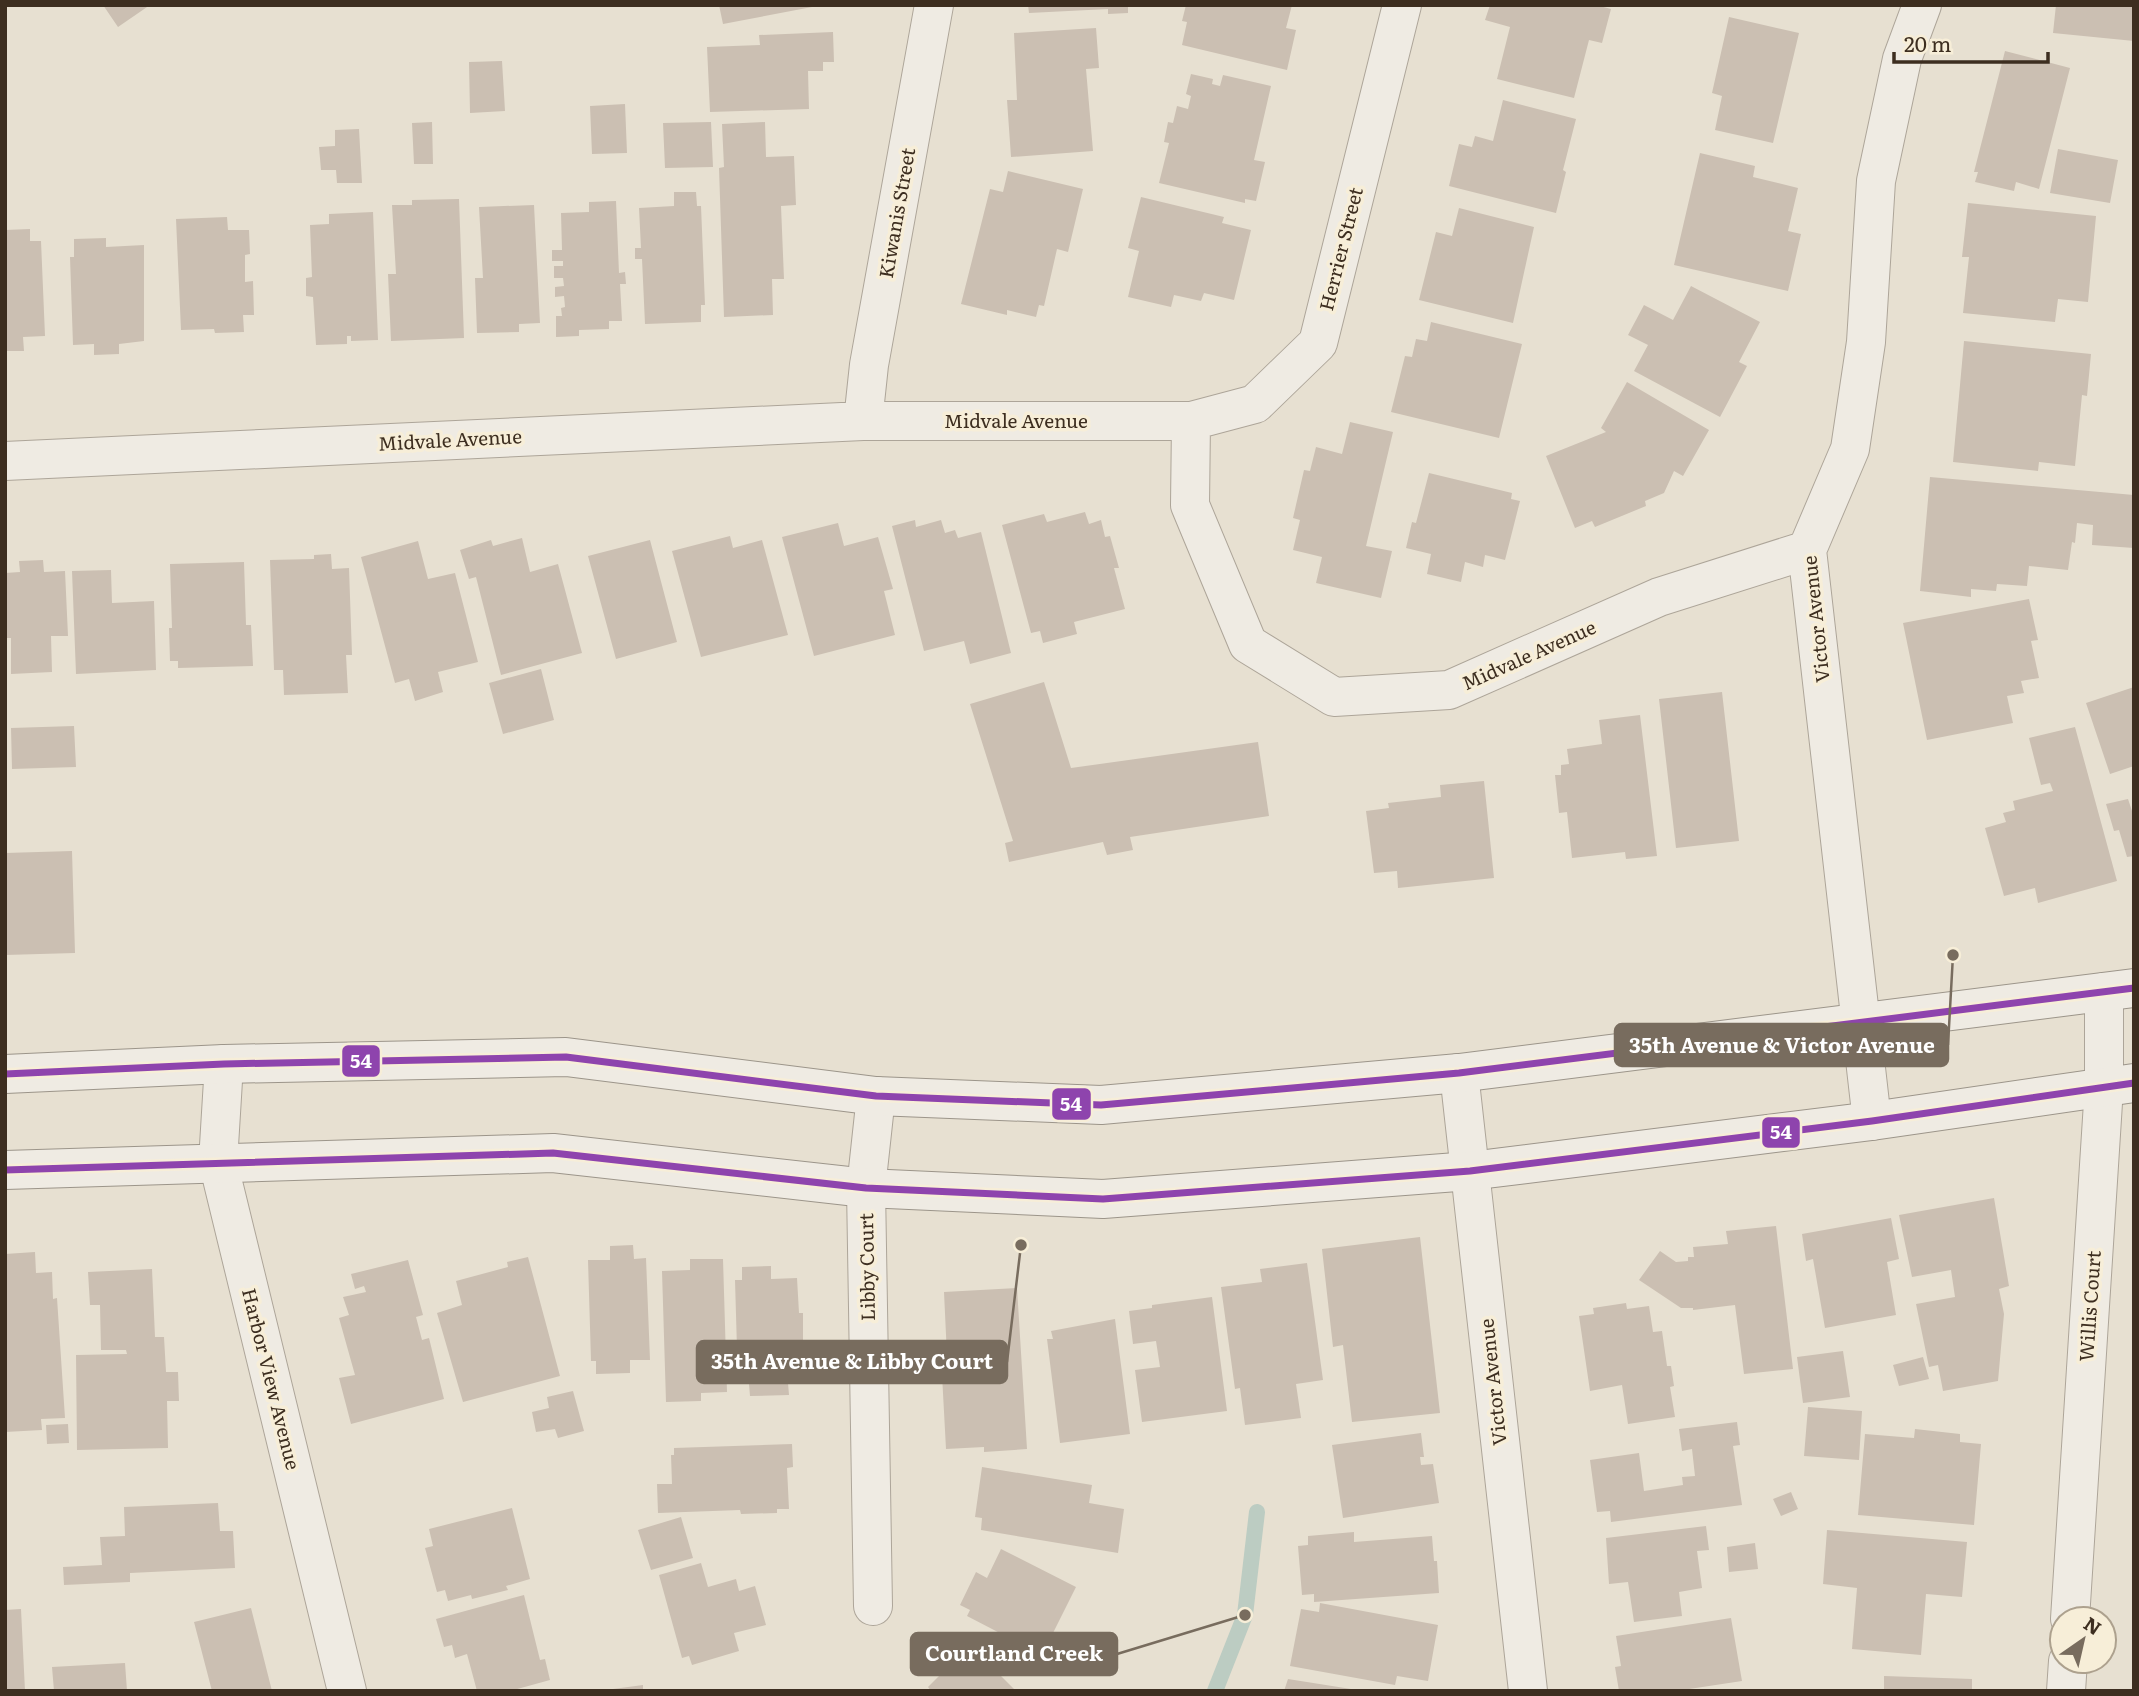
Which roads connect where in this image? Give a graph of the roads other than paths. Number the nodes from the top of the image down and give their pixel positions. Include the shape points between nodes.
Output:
1 (934, 5) edge
2 (1402, 5) edge
3 (1922, 5) edge
4 (863, 421) junction
5 (1191, 421) junction
6 (5, 461) edge
7 (1807, 550) junction
8 (2119, 990) edge
9 (1863, 1023) junction
10 (224, 1064) junction
11 (1459, 1073) junction
12 (5, 1074) edge
13 (2119, 1085) edge
14 (876, 1096) junction
15 (1872, 1121) junction
16 (218, 1162) junction
17 (5, 1170) edge
18 (1470, 1171) junction
19 (866, 1188) junction
20 (2071, 1605) edge
21 (873, 1606) dead end
22 (347, 1691) edge
23 (1528, 1691) edge

1 - 4 street, Kiwanis Street via 869,365
2 - 5 street, Herrier Street via 1318,343 1255,404
3 - 7 street, Victor Avenue via 1902,59 1876,181 1866,342 1850,449
4 - 5 street, Midvale Avenue
4 - 6 street, Midvale Avenue
5 - 7 street, Midvale Avenue via 1189,505 1248,644 1334,697 1448,690 1659,597
7 - 9 street, Victor Avenue
8 - 9 street
8 - 13 street, Willis Court
9 - 11 street
9 - 15 street, Victor Avenue
10 - 12 street
10 - 14 street via 566,1057
10 - 16 street, Harbor View Avenue
11 - 14 street via 1101,1105
11 - 18 street, Victor Avenue
13 - 15 street
13 - 20 street, Willis Court
14 - 19 street, Libby Court
15 - 18 street
16 - 17 street
16 - 19 street via 553,1153
16 - 22 street, Harbor View Avenue
18 - 19 street via 1103,1199
18 - 23 street, Victor Avenue
19 - 21 street, Libby Court

